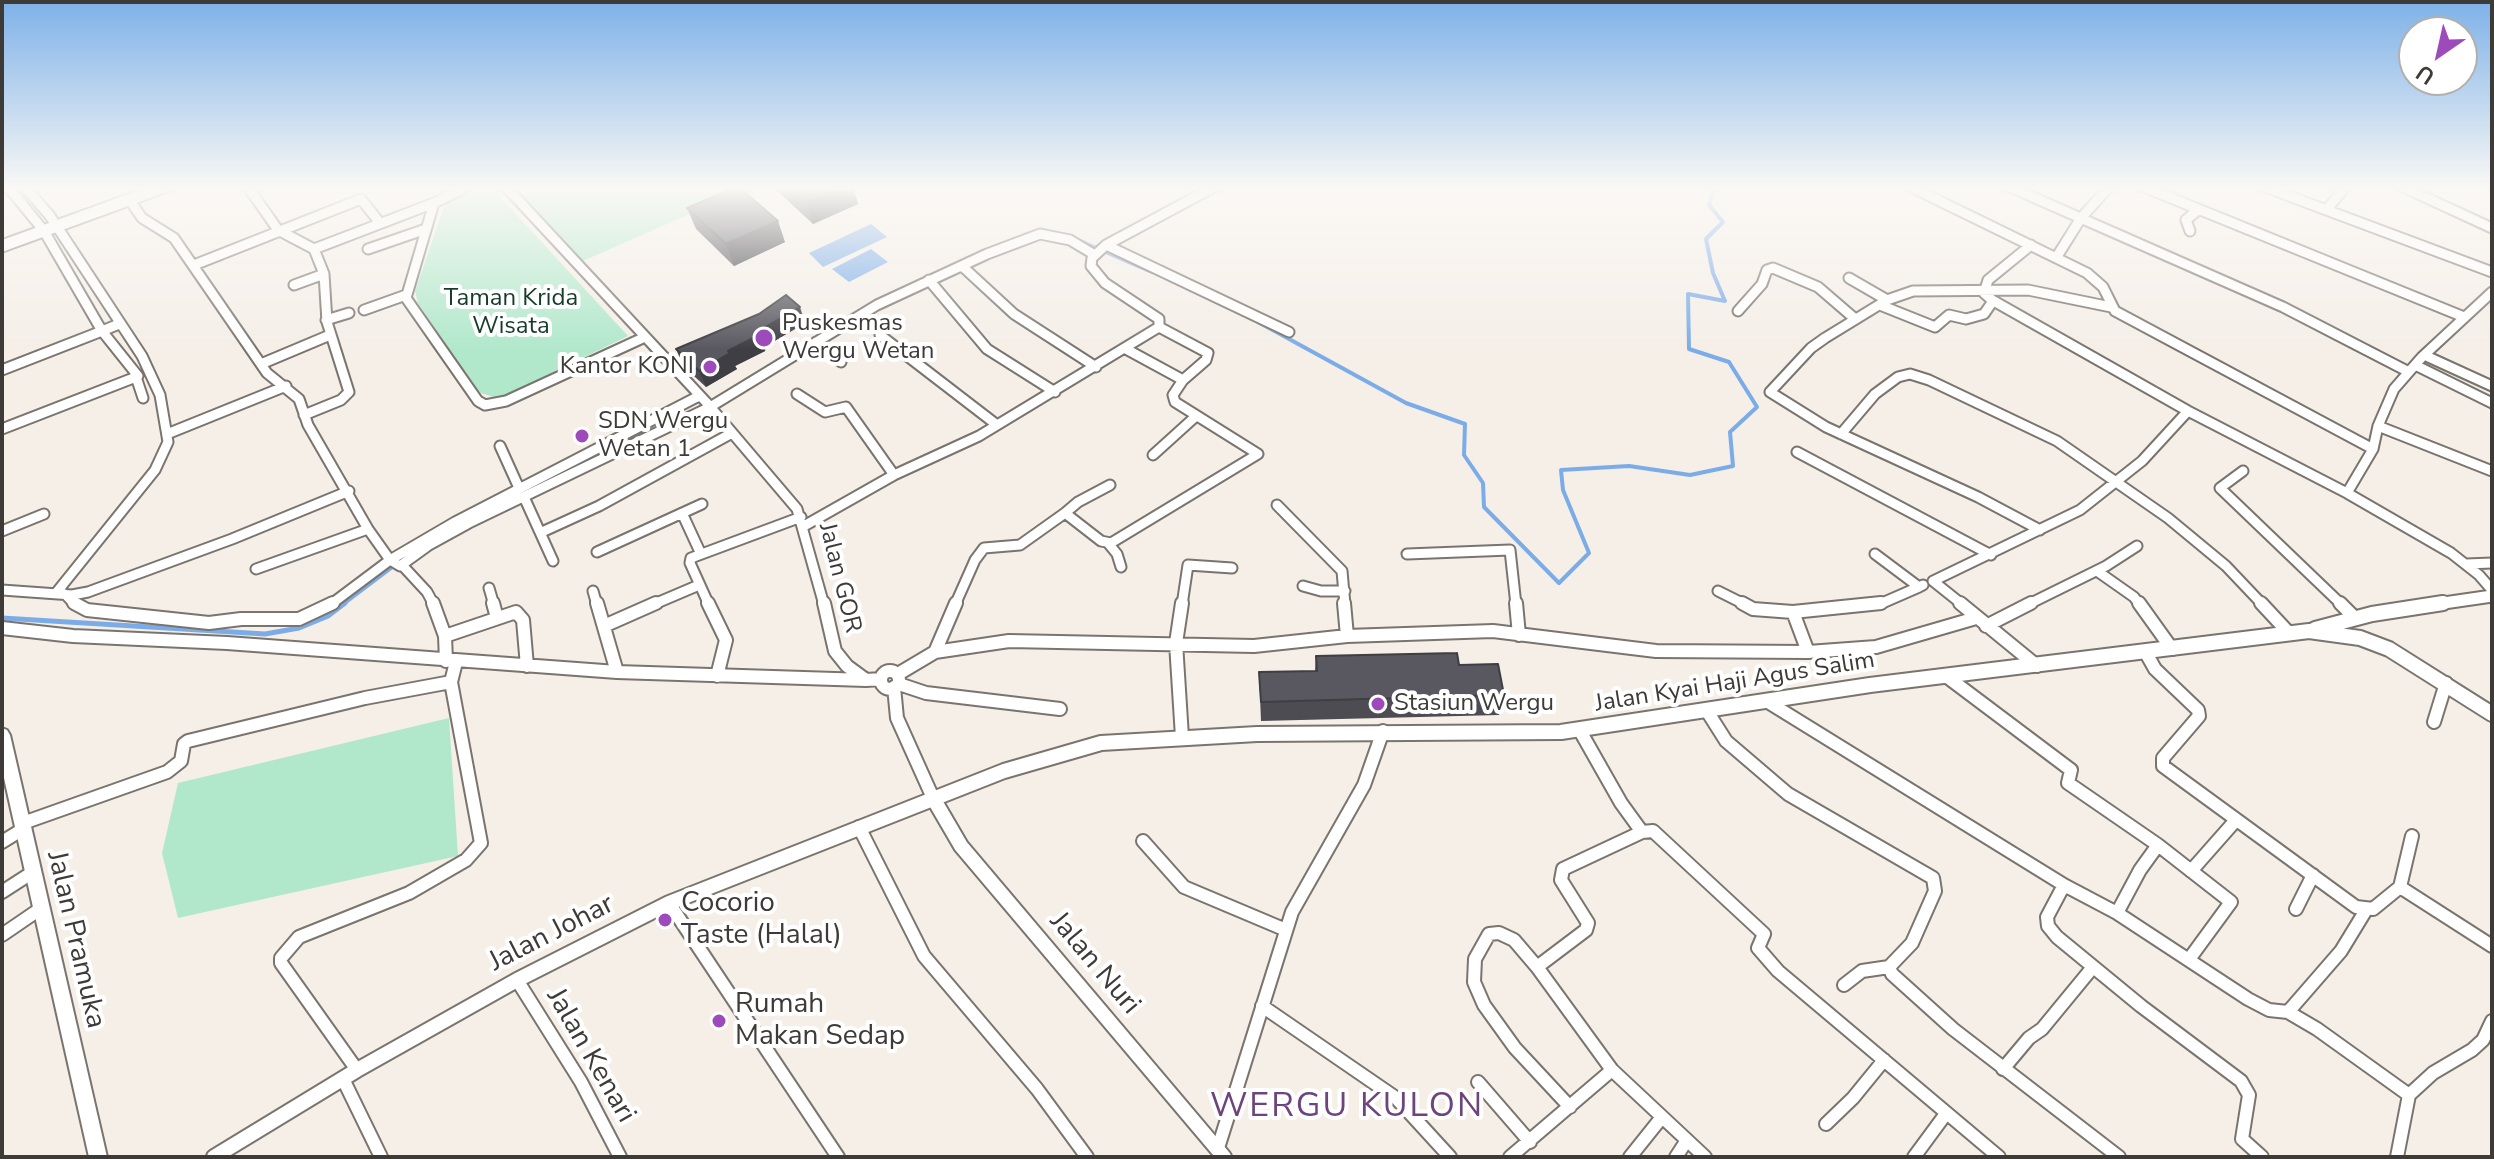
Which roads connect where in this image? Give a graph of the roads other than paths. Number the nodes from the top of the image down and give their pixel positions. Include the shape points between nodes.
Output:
1 (56, 241) edge
2 (59, 241) edge
3 (176, 241) edge
4 (254, 241) edge
5 (299, 241) edge
6 (334, 241) edge
7 (391, 241) edge
8 (422, 241) edge
9 (556, 241) edge
10 (1023, 241) edge
11 (1073, 241) edge
12 (1117, 241) edge
13 (2023, 241) edge
14 (2067, 241) edge
15 (2133, 241) edge
16 (2278, 241) edge
17 (2413, 241) edge
18 (2031, 245) junction
19 (314, 249) junction
20 (368, 249) dead end
21 (1101, 250) junction
22 (2056, 258) junction
23 (194, 265) junction
24 (962, 266) junction
25 (2492, 272) edge
26 (324, 274) junction
27 (1849, 278) dead end
28 (929, 280) junction
29 (294, 285) dead end
30 (2492, 292) edge
31 (1984, 293) junction
32 (406, 295) junction
33 (1993, 301) junction
34 (1883, 302) junction
35 (2111, 307) junction
36 (364, 310) dead end
37 (1738, 311) dead end
38 (349, 313) dead end
39 (2464, 317) junction
40 (1854, 318) junction
41 (326, 320) junction
42 (118, 324) junction
43 (1159, 327) junction
44 (104, 330) junction
45 (1289, 332) dead end
46 (330, 335) junction
47 (880, 335) dead end
48 (645, 337) junction
49 (816, 342) junction
50 (1126, 349) junction
51 (2424, 355) junction
52 (841, 362) dead end
53 (261, 364) junction
54 (1096, 367) junction
55 (2412, 369) junction
56 (2, 370) edge
57 (143, 374) junction
58 (1183, 380) junction
59 (286, 386) junction
60 (2492, 386) edge
61 (1055, 392) junction
62 (797, 394) dead end
63 (143, 398) dead end
64 (706, 403) junction
65 (2492, 403) edge
66 (2188, 411) junction
67 (304, 415) junction
68 (1195, 417) junction
69 (997, 425) junction
70 (2378, 426) junction
71 (2, 429) edge
72 (732, 433) junction
73 (167, 434) junction
74 (1841, 434) junction
75 (500, 446) dead end
76 (2373, 449) junction
77 (1797, 452) dead end
78 (1153, 455) dead end
79 (2243, 471) dead end
80 (2492, 471) edge
81 (894, 475) junction
82 (2115, 481) junction
83 (1110, 485) dead end
84 (349, 491) junction
85 (521, 493) junction
86 (2347, 493) junction
87 (702, 504) dead end
88 (1277, 505) dead end
89 (682, 513) junction
90 (1065, 513) junction
91 (44, 514) dead end
92 (802, 522) junction
93 (368, 529) junction
94 (2040, 530) junction
95 (2, 531) edge
96 (542, 532) junction
97 (1108, 543) junction
98 (2137, 546) dead end
99 (597, 552) dead end
100 (700, 552) junction
101 (1407, 554) dead end
102 (1875, 554) dead end
103 (1991, 555) junction
104 (553, 561) dead end
105 (396, 563) junction
106 (2492, 563) edge
107 (2466, 564) junction
108 (1121, 567) dead end
109 (1232, 568) dead end
110 (256, 569) dead end
111 (2097, 571) junction
112 (2479, 575) junction
113 (2492, 576) edge
114 (1933, 581) junction
115 (699, 585) junction
116 (1303, 586) dead end
117 (1919, 587) junction
118 (489, 588) dead end
119 (2, 590) edge
120 (593, 591) dead end
121 (1345, 591) junction
122 (1718, 591) dead end
123 (54, 593) junction
124 (2492, 593) edge
125 (1793, 612) junction
126 (497, 618) junction
127 (1976, 618) junction
128 (2355, 618) junction
129 (241, 620) junction
130 (604, 626) junction
131 (1986, 626) junction
132 (2, 628) edge
133 (2309, 631) junction
134 (2288, 632) junction
135 (1519, 635) junction
136 (445, 636) junction
137 (1347, 636) junction
138 (229, 640) junction
139 (1176, 643) junction
140 (2172, 649) junction
141 (935, 652) junction
142 (1808, 652) junction
143 (2146, 653) junction
144 (451, 661) junction
145 (527, 666) junction
146 (2037, 666) junction
147 (617, 672) junction
148 (717, 676) junction
149 (1946, 676) junction
150 (866, 680) junction
151 (451, 682) junction
152 (897, 682) junction
153 (2446, 683) junction
154 (1768, 702) junction
155 (1060, 709) dead end
156 (1707, 711) junction
157 (2492, 714) edge
158 (2434, 722) dead end
159 (1579, 729) junction
160 (1383, 731) junction
161 (2, 735) edge
162 (1182, 737) junction
163 (6, 766) edge
164 (933, 798) junction
165 (2236, 820) junction
166 (23, 826) junction
167 (859, 827) junction
168 (1642, 832) junction
169 (2412, 836) dead end
170 (1143, 841) dead end
171 (2, 842) edge
172 (2158, 845) junction
173 (2191, 871) junction
174 (33, 872) junction
175 (2313, 875) junction
176 (2064, 885) junction
177 (2400, 887) junction
178 (2, 892) edge
179 (669, 903) junction
180 (40, 909) junction
181 (2296, 909) dead end
182 (2366, 910) junction
183 (2117, 913) junction
184 (1286, 930) junction
185 (2, 935) edge
186 (2492, 946) edge
187 (2190, 958) junction
188 (1537, 967) junction
189 (1889, 967) junction
190 (2093, 967) junction
191 (517, 980) junction
192 (1844, 985) dead end
193 (1262, 1006) junction
194 (2288, 1012) junction
195 (2492, 1021) edge
196 (1884, 1060) junction
197 (2003, 1069) junction
198 (357, 1070) junction
199 (1612, 1070) junction
200 (343, 1079) junction
201 (1478, 1082) dead end
202 (2409, 1095) junction
203 (1570, 1107) junction
204 (1945, 1115) junction
205 (1662, 1117) junction
206 (1826, 1124) dead end
207 (1687, 1140) junction
208 (1221, 1152) edge
209 (1521, 1152) edge
210 (98, 1157) edge
211 (214, 1157) edge
212 (381, 1157) edge
213 (620, 1157) edge
214 (838, 1157) edge
215 (1087, 1157) edge
216 (1450, 1157) edge
217 (1630, 1157) edge
218 (1676, 1157) edge
219 (1705, 1157) edge
220 (1914, 1157) edge
221 (1999, 1157) edge
222 (2119, 1157) edge
223 (2262, 1157) edge
224 (2397, 1157) edge

1 - 44 street
2 - 42 street
3 - 23 street
4 - 23 street
5 - 19 street
6 - 19 street
7 - 20 street
8 - 32 street
9 - 48 street, Jalan GOR
10 - 24 street
11 - 21 street
12 - 21 street
13 - 18 street
14 - 22 street
15 - 55 street
16 - 39 street
17 - 25 street
18 - 22 street
18 - 31 street via 1988,280
19 - 26 street
21 - 43 street via 1090,262 1096,274 1159,319
21 - 45 street
22 - 35 street via 2097,280
23 - 53 street
24 - 28 street
24 - 54 street via 1014,314
26 - 29 street
26 - 41 street
27 - 34 street
28 - 49 street
28 - 61 street via 987,349
30 - 39 street
31 - 33 street
31 - 34 street via 1913,291
31 - 35 street via 2053,293
32 - 36 street
32 - 48 street via 485,405 506,401
33 - 34 street via 1984,314 1966,319 1949,315 1935,327
33 - 66 street
34 - 40 street
35 - 76 street
37 - 40 street via 1773,268 1818,287
38 - 41 street
39 - 51 street
40 - 74 street via 1811,348 1770,392
41 - 46 street
42 - 44 street
42 - 57 street
43 - 50 street
43 - 58 street via 1208,353
44 - 56 street
44 - 57 street
46 - 53 street
46 - 67 street via 349,392
47 - 69 street
48 - 64 street, Jalan GOR
49 - 52 street
49 - 64 street
50 - 54 street
50 - 58 street
51 - 55 street
51 - 60 street
53 - 59 street
54 - 61 street
55 - 65 street
55 - 70 street via 2394,389
57 - 63 street
57 - 71 street
57 - 73 street via 160,395
58 - 68 street via 1173,398
59 - 67 street via 299,399
59 - 73 street
61 - 69 street
62 - 81 street via 823,411 846,407
64 - 72 street, Jalan GOR
64 - 85 street
64 - 85 street
66 - 82 street via 2142,461
66 - 86 street
67 - 84 street
68 - 78 street
68 - 97 street via 1258,454
69 - 81 street
70 - 76 street
70 - 80 street
72 - 92 street, Jalan GOR
72 - 96 street
73 - 123 street via 165,454 155,470
74 - 82 street via 1875,394 1910,374 2018,419
74 - 94 street
75 - 85 street
76 - 86 street
77 - 103 street
79 - 128 street via 2220,488
81 - 92 street
82 - 94 street via 2080,510
82 - 134 street via 2226,566
83 - 90 street
84 - 93 street
84 - 123 street via 88,592
85 - 96 street
85 - 105 street
86 - 107 street
87 - 89 street
88 - 121 street via 1334,560
89 - 99 street
89 - 100 street
90 - 97 street
90 - 141 street via 1015,548 984,548
91 - 95 street
92 - 100 street
92 - 150 street, Jalan GOR via 835,651
93 - 105 street
93 - 110 street
94 - 103 street
96 - 104 street
97 - 108 street
98 - 111 street
100 - 115 street via 690,563
101 - 135 street via 1510,550
102 - 117 street
103 - 114 street
105 - 129 street via 316,613 281,621
105 - 136 street via 427,592
106 - 107 street
107 - 112 street
109 - 139 street via 1188,565
111 - 131 street
111 - 140 street via 2134,597
112 - 113 street
112 - 124 street
114 - 117 street
114 - 127 street
115 - 130 street
115 - 148 street via 726,640
116 - 121 street
117 - 125 street via 1880,604
118 - 126 street
119 - 123 street
120 - 130 street
121 - 137 street
122 - 125 street via 1753,609
123 - 129 street via 102,613 209,623
124 - 128 street
125 - 142 street
126 - 136 street
126 - 145 street via 516,612 522,616
127 - 131 street
127 - 142 street via 1876,647
128 - 133 street
129 - 138 street
130 - 147 street
131 - 146 street
132 - 138 street via 73,636
133 - 134 street, Jalan Kyai Haji Agus Salim
133 - 153 street via 2360,638 2389,649
134 - 140 street, Jalan Kyai Haji Agus Salim
135 - 137 street via 1493,631
135 - 142 street via 1656,651
136 - 144 street
137 - 139 street via 1254,646
138 - 144 street
139 - 141 street via 1009,641
139 - 162 street
140 - 143 street, Jalan Kyai Haji Agus Salim
141 - 152 street
143 - 146 street, Jalan Kyai Haji Agus Salim
143 - 165 street via 2199,716 2161,764
144 - 145 street
144 - 151 street
145 - 147 street
146 - 149 street, Jalan Kyai Haji Agus Salim
147 - 148 street
148 - 150 street
149 - 154 street, Jalan Kyai Haji Agus Salim
149 - 172 street via 2071,770 2068,783
150 - 152 street via 881,679 884,688
151 - 166 street via 188,741 181,761 167,772
151 - 198 street via 481,843 409,893 299,937 281,958
152 - 155 street via 926,693
152 - 164 street via 897,718
153 - 157 street
153 - 158 street
154 - 156 street, Jalan Kyai Haji Agus Salim
154 - 176 street
156 - 159 street, Jalan Kyai Haji Agus Salim
156 - 189 street via 1726,741 1788,794 1933,878 1935,891 1912,943
159 - 160 street, Jalan Kyai Haji Agus Salim
159 - 168 street
160 - 162 street, Jalan Kyai Haji Agus Salim
160 - 184 street via 1364,785 1300,895
161 - 163 main road, Jalan Pramuka
162 - 164 street, Jalan Kyai Haji Agus Salim via 1101,743
163 - 166 main road, Jalan Pramuka
164 - 167 street, Jalan Johar
164 - 208 street, Jalan Nuri via 961,846
165 - 173 street
165 - 175 street
166 - 171 street
166 - 174 main road, Jalan Pramuka
167 - 179 street, Jalan Johar
167 - 215 street via 924,956
168 - 188 street via 1563,869 1561,880 1588,923
168 - 196 street via 1653,831 1764,934 1758,948 1778,971
169 - 177 street
170 - 184 street via 1184,887
172 - 173 street
172 - 183 street
173 - 187 street via 2231,902
174 - 178 street
174 - 180 main road, Jalan Pramuka
175 - 181 street
175 - 182 street
176 - 183 street
176 - 190 street via 2048,926
177 - 182 street
177 - 186 street
179 - 191 street, Jalan Johar
179 - 214 street
180 - 185 street
180 - 210 main road, Jalan Pramuka
182 - 194 street via 2341,951
183 - 187 street
184 - 193 street
187 - 194 street via 2248,999
188 - 199 street
188 - 203 street via 1514,940 1489,934 1475,959 1474,982 1515,1048
189 - 192 street via 1862,971
189 - 197 street via 1942,1020
190 - 197 street
190 - 223 street via 2241,1081 2249,1095 2242,1139
191 - 198 street, Jalan Johar
191 - 213 street, Jalan Kenari via 581,1082
193 - 208 street
193 - 216 street via 1396,1098
194 - 202 street
195 - 202 street via 2472,1050
196 - 204 street
196 - 206 street
197 - 222 street
198 - 200 street, Jalan Johar
199 - 203 street
199 - 205 street
200 - 211 street, Jalan Johar
200 - 212 street
201 - 209 street
202 - 224 street
203 - 209 street
204 - 220 street
204 - 221 street
205 - 207 street
205 - 217 street
207 - 218 street
207 - 219 street

